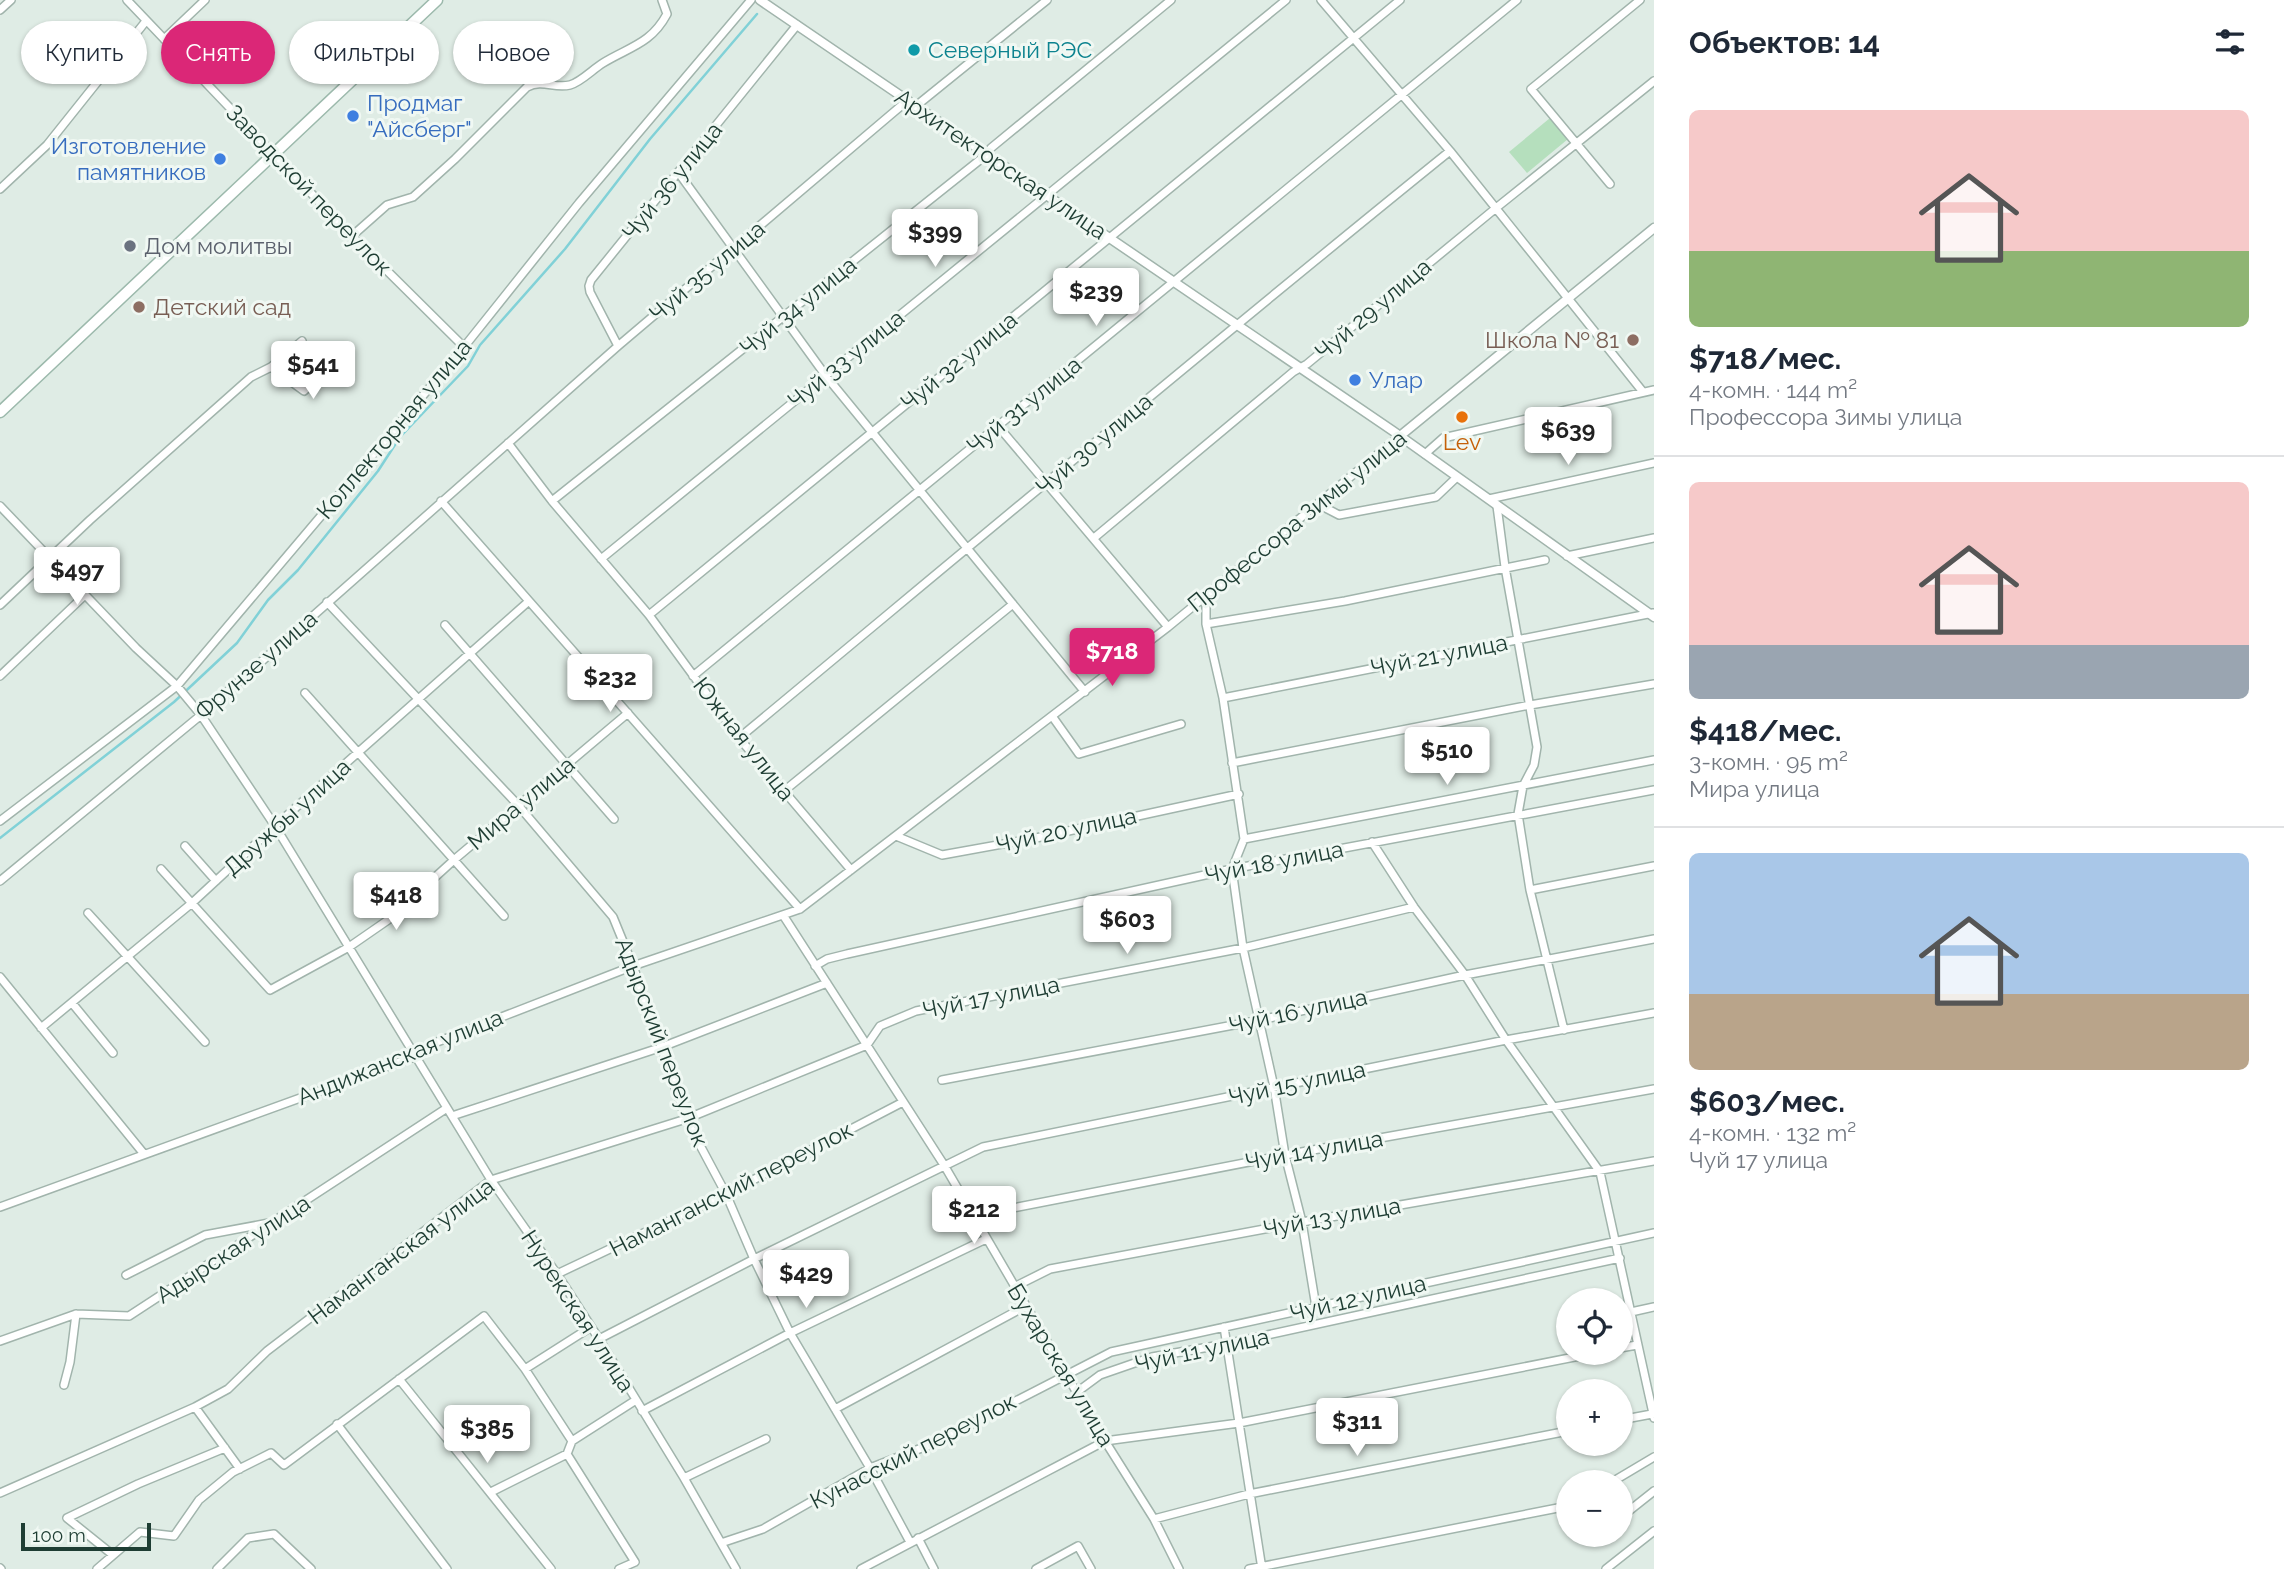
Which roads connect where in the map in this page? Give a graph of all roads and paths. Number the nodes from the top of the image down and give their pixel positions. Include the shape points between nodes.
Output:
1 (11, 0) edge
2 (128, 0) edge
3 (205, 0) edge
4 (437, 0) edge
5 (662, 0) edge
6 (751, 0) edge
7 (760, 0) edge
8 (1047, 0) edge
9 (1171, 0) edge
10 (1286, 0) edge
11 (1321, 0) edge
12 (1400, 0) edge
13 (1517, 0) edge
14 (1640, 0) edge
15 (0, 10) edge
16 (146, 21) edge
17 (183, 21) edge
18 (147, 22) edge
19 (797, 25) junction
20 (161, 37) edge
21 (1353, 38) junction
22 (1654, 81) edge
23 (96, 84) edge
24 (206, 84) edge
25 (1401, 93) junction
26 (908, 100) junction
27 (916, 106) junction
28 (1576, 144) junction
29 (1450, 150) junction
30 (274, 154) junction
31 (986, 154) junction
32 (678, 172) junction
33 (1610, 184) dead end
34 (0, 189) edge
35 (1046, 195) junction
36 (1496, 208) junction
37 (1654, 228) edge
38 (352, 236) junction
39 (1109, 238) junction
40 (736, 248) junction
41 (1173, 283) junction
42 (1568, 297) junction
43 (785, 317) junction
44 (1236, 324) junction
45 (302, 341) dead end
46 (618, 346) junction
47 (464, 347) junction
48 (348, 350) dead end
49 (271, 367) junction
50 (1301, 368) junction
51 (826, 376) junction
52 (1654, 390) edge
53 (1643, 392) junction
54 (0, 412) edge
55 (998, 426) junction
56 (872, 432) junction
57 (1400, 436) junction
58 (508, 443) junction
59 (1425, 454) junction
60 (1654, 463) edge
61 (1457, 477) junction
62 (1045, 484) junction
63 (920, 490) junction
64 (1489, 499) junction
65 (442, 501) junction
66 (552, 501) junction
67 (1318, 504) junction
68 (0, 506) edge
69 (1497, 506) junction
70 (1094, 538) junction
71 (1654, 538) edge
72 (967, 548) junction
73 (1567, 556) junction
74 (50, 558) junction
75 (601, 559) junction
76 (1545, 560) dead end
77 (1505, 567) junction
78 (85, 595) junction
79 (1206, 597) junction
80 (529, 601) junction
81 (327, 602) junction
82 (1013, 604) junction
83 (0, 605) edge
84 (649, 615) junction
85 (1652, 615) edge
86 (1206, 624) junction
87 (445, 625) dead end
88 (1168, 627) junction
89 (1518, 639) junction
90 (470, 653) junction
91 (0, 676) edge
92 (694, 676) junction
93 (1654, 684) edge
94 (177, 686) junction
95 (1084, 692) junction
96 (305, 693) dead end
97 (1223, 698) junction
98 (419, 699) junction
99 (1530, 705) junction
100 (628, 713) junction
101 (201, 715) junction
102 (1052, 716) junction
103 (1181, 724) dead end
104 (739, 738) junction
105 (358, 753) junction
106 (1654, 760) edge
107 (1232, 763) junction
108 (567, 764) junction
109 (1523, 786) junction
110 (1654, 790) edge
111 (784, 791) junction
112 (1239, 794) junction
113 (518, 805) junction
114 (1518, 814) junction
115 (614, 819) dead end
116 (0, 821) edge
117 (275, 826) junction
118 (896, 836) junction
119 (1244, 839) junction
120 (1372, 842) junction
121 (185, 846) dead end
122 (455, 859) junction
123 (1654, 866) edge
124 (161, 869) dead end
125 (1231, 869) junction
126 (851, 870) junction
127 (0, 881) edge
128 (216, 881) junction
129 (1530, 890) junction
130 (192, 903) junction
131 (1414, 907) junction
132 (800, 909) junction
133 (88, 913) dead end
134 (783, 915) junction
135 (504, 916) dead end
136 (1654, 939) edge
137 (349, 947) junction
138 (1243, 948) junction
139 (127, 957) junction
140 (1549, 960) junction
141 (633, 966) junction
142 (816, 966) junction
143 (1465, 975) junction
144 (0, 977) edge
145 (827, 983) junction
146 (72, 1003) junction
147 (1654, 1013) edge
148 (1260, 1020) junction
149 (41, 1028) junction
150 (1564, 1030) junction
151 (1506, 1040) junction
152 (205, 1042) dead end
153 (867, 1045) junction
154 (662, 1047) junction
155 (113, 1054) dead end
156 (416, 1056) junction
157 (942, 1080) dead end
158 (1274, 1087) junction
159 (1654, 1088) edge
160 (903, 1102) junction
161 (447, 1108) junction
162 (1556, 1108) junction
163 (452, 1116) junction
164 (687, 1119) junction
165 (144, 1154) junction
166 (1285, 1155) junction
167 (1654, 1161) edge
168 (944, 1165) junction
169 (1600, 1172) junction
170 (491, 1180) junction
171 (726, 1194) junction
172 (0, 1207) edge
173 (274, 1222) junction
174 (1302, 1222) junction
175 (977, 1223) junction
176 (1654, 1233) edge
177 (986, 1239) junction
178 (1616, 1240) junction
179 (1620, 1258) junction
180 (754, 1259) junction
181 (557, 1274) junction
182 (126, 1275) dead end
183 (1014, 1287) junction
184 (1626, 1288) edge
185 (1026, 1306) junction
186 (1316, 1307) junction
187 (1654, 1307) edge
188 (1633, 1312) edge
189 (76, 1314) junction
190 (1633, 1323) edge
191 (591, 1327) junction
192 (1224, 1327) junction
193 (790, 1333) junction
194 (599, 1339) junction
195 (0, 1341) edge
196 (1226, 1344) junction
197 (1637, 1345) junction
198 (1633, 1346) edge
199 (1556, 1361) edge
200 (525, 1369) junction
201 (1066, 1373) junction
202 (399, 1379) junction
203 (64, 1385) dead end
204 (1077, 1392) junction
205 (636, 1400) junction
206 (195, 1407) junction
207 (835, 1409) junction
208 (642, 1411) junction
209 (1653, 1416) edge
210 (1633, 1418) edge
211 (1239, 1423) junction
212 (337, 1424) junction
213 (1556, 1433) edge
214 (766, 1439) dead end
215 (572, 1441) junction
216 (1105, 1441) junction
217 (225, 1448) junction
218 (567, 1454) junction
219 (1654, 1457) edge
220 (870, 1468) junction
221 (240, 1469) junction
222 (1632, 1470) edge
223 (684, 1478) junction
224 (1654, 1491) edge
225 (491, 1492) junction
226 (0, 1493) edge
227 (1249, 1494) junction
228 (1556, 1508) edge
229 (1633, 1508) edge
230 (1154, 1519) junction
231 (1654, 1531) edge
232 (918, 1538) junction
233 (910, 1542) junction
234 (721, 1544) junction
235 (113, 1555) junction
236 (1262, 1568) edge
237 (97, 1569) edge
238 (217, 1569) edge
239 (312, 1569) edge
240 (447, 1569) edge
241 (551, 1569) edge
242 (619, 1569) edge
243 (736, 1569) edge
244 (861, 1569) edge
245 (934, 1569) edge
246 (1036, 1569) edge
247 (1091, 1569) edge
248 (1179, 1569) edge
249 (1249, 1569) edge
250 (1606, 1569) edge

1 - 15 street
2 - 16 street, Заводской переулок
3 - 17 street
4 - 30 main road
5 - 38 street via 667,14 660,27 638,46 571,85 536,82 527,87 413,197 387,205
6 - 47 street, Коллекторная улица
7 - 19 street, Архитекторская улица
8 - 27 street
9 - 31 street, Чуй 34 улица
10 - 35 street, Чуй 33 улица
11 - 21 street
12 - 21 street, Чуй 32 улица
13 - 25 street, Чуй 31 улица
14 - 28 street via 1531,89
18 - 20 street, Заводской переулок
19 - 26 street, Архитекторская улица
19 - 32 street, Чуй 36 улица
21 - 25 street
21 - 39 street, Чуй 32 улица
22 - 28 street, Чуй 29 улица
23 - 34 street via 47,145
24 - 30 street, Заводской переулок
25 - 29 street
25 - 41 street, Чуй 31 улица
26 - 27 street, Архитекторская улица
26 - 40 street, Чуй 35 улица
27 - 31 street, Архитекторская улица
28 - 33 street
28 - 36 street, Чуй 29 улица
29 - 36 street
29 - 44 street, Чуй 30 улица
30 - 38 street, Заводской переулок
30 - 54 main road
31 - 35 street, Архитекторская улица
31 - 43 street, Чуй 34 улица
32 - 40 street
32 - 46 street, Чуй 36 улица via 589,286
35 - 39 street, Архитекторская улица
35 - 51 street, Чуй 33 улица
36 - 42 street
36 - 50 street, Чуй 29 улица
37 - 42 street, Профессора Зимы улица
38 - 47 street, Заводской переулок
39 - 41 street, Архитекторская улица
39 - 56 street, Чуй 32 улица
40 - 43 street
40 - 46 street, Чуй 35 улица
41 - 44 street, Архитекторская улица
41 - 55 street, Чуй 31 улица
42 - 53 street
42 - 57 street, Профессора Зимы улица
43 - 51 street
43 - 66 street, Чуй 34 улица
44 - 50 street, Архитекторская улица
44 - 62 street, Чуй 30 улица
45 - 49 street
46 - 58 street, Чуй 35 улица
47 - 94 street, Коллекторная улица
48 - 49 street via 304,391
49 - 74 street via 251,377
50 - 57 street, Архитекторская улица
50 - 70 street, Чуй 29 улица
51 - 56 street
51 - 75 street, Чуй 33 улица
52 - 53 street
53 - 59 street via 1443,438
55 - 62 street
55 - 63 street, Чуй 31 улица
56 - 63 street
56 - 84 street, Чуй 32 улица
57 - 59 street, Архитекторская улица
57 - 67 street, Профессора Зимы улица
58 - 65 street, Фрунзе улица
58 - 66 street, Южная улица
59 - 61 street, Архитекторская улица
60 - 64 street
61 - 64 street, Архитекторская улица
61 - 67 street via 1436,497 1339,515
62 - 70 street
62 - 72 street, Чуй 30 улица
63 - 72 street
63 - 92 street, Чуй 31 улица
64 - 69 street, Архитекторская улица
65 - 80 street
65 - 81 street, Фрунзе улица
66 - 75 street, Южная улица
67 - 79 street, Профессора Зимы улица
68 - 74 street, Нурекская улица
69 - 73 street, Архитекторская улица
69 - 77 street
70 - 88 street
71 - 73 street
72 - 82 street
72 - 104 street, Чуй 30 улица
73 - 85 street, Архитекторская улица
74 - 78 street, Нурекская улица
74 - 83 street
75 - 84 street, Южная улица
76 - 77 street
77 - 86 street
77 - 89 street
78 - 91 street
78 - 94 street, Нурекская улица
79 - 86 street
79 - 88 street, Профессора Зимы улица
80 - 90 street, Дружбы улица
80 - 100 street
81 - 98 street, Адырский переулок
81 - 101 street, Фрунзе улица
82 - 95 street
82 - 111 street
84 - 92 street, Южная улица
85 - 89 street, Чуй 21 улица
86 - 97 street
87 - 90 street
88 - 95 street, Профессора Зимы улица
89 - 97 street, Чуй 21 улица
89 - 99 street
90 - 98 street, Дружбы улица
90 - 108 street
92 - 104 street, Южная улица
93 - 99 street
94 - 101 street, Нурекская улица
94 - 116 street, Коллекторная улица
95 - 102 street, Профессора Зимы улица
96 - 105 street
97 - 107 street
98 - 105 street, Дружбы улица
98 - 113 street, Адырский переулок
99 - 107 street
99 - 109 street via 1537,747
100 - 108 street, Мира улица
100 - 132 street
101 - 117 street, Нурекская улица
101 - 127 street, Фрунзе улица
102 - 103 street via 1079,754
102 - 118 street, Профессора Зимы улица
104 - 111 street, Южная улица
105 - 117 street, Дружбы улица
105 - 122 street
106 - 109 street
107 - 112 street
108 - 113 street, Мира улица
108 - 115 street
109 - 114 street
109 - 119 street
110 - 114 street, Чуй 18 улица
111 - 126 street, Южная улица
112 - 118 street, Чуй 20 улица via 942,855
112 - 119 street
113 - 122 street, Мира улица
113 - 141 street, Адырский переулок via 612,917
114 - 120 street, Чуй 18 улица
114 - 129 street
117 - 128 street, Дружбы улица
117 - 137 street, Нурекская улица
118 - 126 street, Профессора Зимы улица
119 - 125 street
120 - 125 street, Чуй 18 улица
120 - 131 street
121 - 128 street
122 - 135 street
122 - 137 street, Мира улица via 388,920
123 - 129 street
124 - 130 street, Мира улица
125 - 138 street
125 - 142 street, Чуй 18 улица via 847,954
126 - 132 street, Профессора Зимы улица
128 - 130 street, Дружбы улица
129 - 140 street
130 - 137 street, Мира улица via 270,990
130 - 139 street, Дружбы улица
131 - 138 street, Чуй 17 улица
131 - 143 street
132 - 134 street, Андижанская улица
133 - 139 street
134 - 141 street, Андижанская улица
134 - 142 street, Бухарская улица
136 - 140 street, Чуй 16 улица
137 - 156 street, Нурекская улица
138 - 148 street
138 - 153 street, Чуй 17 улица via 916,1011 880,1026
139 - 146 street, Дружбы улица
139 - 152 street
140 - 143 street, Чуй 16 улица
140 - 150 street
141 - 154 street, Адырский переулок
141 - 156 street, Андижанская улица via 432,1044
142 - 145 street, Бухарская улица
143 - 148 street, Чуй 16 улица
143 - 151 street
144 - 149 street
145 - 153 street, Бухарская улица
145 - 154 street
146 - 149 street, Дружбы улица
146 - 155 street
147 - 150 street, Чуй 15 улица
148 - 157 street, Чуй 16 улица
148 - 158 street
149 - 165 street
150 - 151 street, Чуй 15 улица
151 - 158 street, Чуй 15 улица
151 - 162 street
153 - 160 street, Бухарская улица
153 - 164 street, Наманганская улица
154 - 163 street
154 - 164 street, Адырский переулок
156 - 161 street, Нурекская улица
156 - 165 street, Андижанская улица
158 - 166 street
158 - 168 street, Чуй 15 улица via 983,1147
159 - 162 street, Чуй 14 улица
160 - 168 street, Бухарская улица
160 - 171 street, Наманганский переулок
161 - 163 street, Нурекская улица
161 - 173 street, Адырская улица
162 - 166 street, Чуй 14 улица
162 - 169 street
163 - 170 street, Нурекская улица
164 - 170 street, Наманганская улица
164 - 171 street, Адырский переулок
165 - 172 street, Андижанская улица
166 - 174 street
166 - 175 street, Чуй 14 улица via 1013,1208
167 - 169 street, Чуй 13 улица
168 - 175 street, Бухарская улица
168 - 180 street, Чуй 15 улица
169 - 174 street, Чуй 13 улица
169 - 178 street
170 - 181 street, Нурекская улица
170 - 206 street, Наманганская улица via 267,1351 228,1389
171 - 180 street, Адырский переулок
171 - 181 street, Наманганский переулок
173 - 182 street via 205,1235
173 - 189 street, Адырская улица via 129,1316
174 - 183 street, Чуй 13 улица via 1050,1269
174 - 186 street
175 - 177 street, Бухарская улица
176 - 178 street, Чуй 12 улица
177 - 183 street, Бухарская улица
177 - 193 street
178 - 179 street
178 - 186 street, Чуй 12 улица
179 - 184 street
179 - 196 street, Чуй 11 улица
180 - 193 street, Адырский переулок
180 - 194 street, Чуй 15 улица
181 - 191 street, Нурекская улица
183 - 185 street, Бухарская улица
185 - 201 street, Бухарская улица
185 - 207 street
186 - 192 street, Чуй 12 улица
187 - 188 street
189 - 195 street, Адырская улица
189 - 203 street
190 - 197 street
191 - 194 street, Нурекская улица
191 - 200 street
192 - 196 street
192 - 201 street, Чуй 12 улица via 1111,1352
193 - 207 street, Адырский переулок
193 - 208 street
194 - 205 street, Нурекская улица
196 - 204 street, Чуй 11 улица via 1152,1357 1100,1375
196 - 211 street
197 - 198 street
197 - 209 street
199 - 211 street
200 - 202 street via 484,1316
200 - 215 street
201 - 204 street, Бухарская улица
201 - 220 street, Кунасский переулок via 932,1444
202 - 212 street
202 - 225 street
204 - 216 street, Бухарская улица
205 - 208 street, Нурекская улица
205 - 215 street
206 - 217 street
206 - 226 street, Наманганская улица
207 - 220 street, Адырский переулок
208 - 223 street, Нурекская улица
209 - 210 street
211 - 216 street
211 - 227 street
212 - 221 street via 284,1465 271,1453
212 - 240 street
213 - 227 street
214 - 223 street
215 - 218 street
216 - 230 street, Бухарская улица
216 - 232 street
217 - 221 street
217 - 235 street via 67,1518
218 - 225 street
218 - 242 street via 635,1562
219 - 222 street
220 - 233 street, Адырский переулок
220 - 234 street, Кунасский переулок via 763,1529
221 - 235 street via 199,1500 174,1536 140,1532
223 - 234 street, Нурекская улица
224 - 229 street
225 - 241 street
227 - 230 street
227 - 236 street
228 - 236 street
230 - 248 street, Бухарская улица
231 - 250 street
232 - 233 street
232 - 245 street
233 - 244 street
234 - 243 street, Нурекская улица
235 - 237 street
236 - 249 street
238 - 239 street via 248,1538 274,1534
246 - 247 street via 1078,1546

